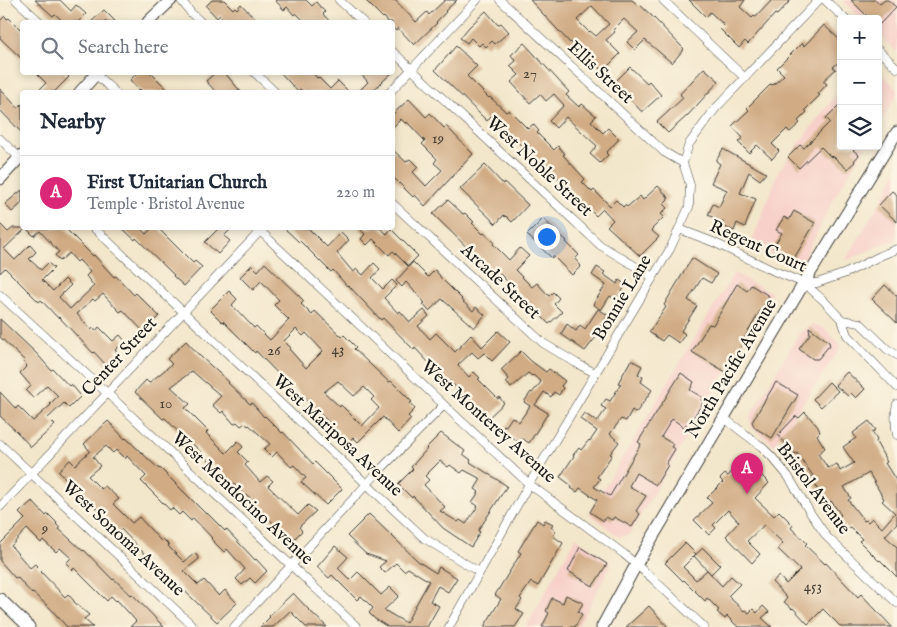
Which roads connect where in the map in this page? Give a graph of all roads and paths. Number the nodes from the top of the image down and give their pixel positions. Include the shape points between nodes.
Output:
1 (16, 0) edge
2 (171, 0) edge
3 (180, 0) edge
4 (339, 0) edge
5 (477, 0) edge
6 (500, 0) edge
7 (663, 0) edge
8 (819, 0) edge
9 (826, 0) edge
10 (841, 15) edge
11 (38, 20) edge
12 (150, 20) edge
13 (199, 20) edge
14 (361, 20) edge
15 (395, 54) edge
16 (882, 54) edge
17 (897, 68) edge
18 (412, 70) junction
19 (94, 75) edge
20 (98, 75) edge
21 (257, 75) edge
22 (745, 78) junction
23 (82, 90) edge
24 (112, 90) edge
25 (273, 90) edge
26 (392, 90) edge
27 (897, 132) edge
28 (0, 139) edge
29 (20, 156) edge
30 (20, 160) edge
31 (683, 163) junction
32 (0, 179) edge
33 (395, 206) edge
34 (679, 229) junction
35 (96, 230) edge
36 (258, 230) edge
37 (262, 230) edge
38 (897, 249) edge
39 (653, 277) junction
40 (804, 283) junction
41 (0, 295) edge
42 (184, 311) junction
43 (842, 320) junction
44 (897, 355) edge
45 (595, 373) junction
46 (897, 387) edge
47 (107, 393) junction
48 (897, 404) edge
49 (444, 405) junction
50 (724, 418) junction
51 (897, 435) edge
52 (0, 444) edge
53 (31, 474) junction
54 (529, 484) junction
55 (367, 485) junction
56 (0, 507) edge
57 (636, 565) junction
58 (292, 566) junction
59 (479, 572) junction
60 (0, 599) edge
61 (897, 603) edge
62 (29, 627) edge
63 (194, 627) edge
64 (234, 627) edge
65 (357, 627) edge
66 (449, 627) edge
67 (602, 627) edge
68 (704, 627) edge

1 - 11 street
2 - 12 street
3 - 13 street
4 - 14 street
5 - 18 street
6 - 31 street, Ellis Street via 664,152
7 - 22 street
8 - 22 street
9 - 10 street
15 - 18 street, West Noble Street
16 - 17 street
18 - 26 street
18 - 39 street, West Noble Street via 600,245
19 - 23 street
20 - 24 street
21 - 25 street
22 - 31 street via 702,125 689,144
27 - 40 street, North Pacific Avenue
28 - 29 street
30 - 32 street
31 - 34 street, Bonnie Lane via 690,185 689,207
33 - 45 street, Arcade Street via 543,343
34 - 39 street, Bonnie Lane
34 - 40 street, Regent Court
35 - 42 street, West Mariposa Avenue
36 - 42 street, Center Street
37 - 49 street, West Monterey Avenue
38 - 40 street via 846,273 817,283
39 - 45 street, Bonnie Lane
40 - 43 street, Regent Court
40 - 50 street, North Pacific Avenue
41 - 47 street, West Mendocino Avenue
42 - 47 street, Center Street
42 - 55 street, West Mariposa Avenue
43 - 44 street, Regent Court via 860,323
43 - 46 street, Regent Court via 847,335
45 - 54 street, Bonnie Lane
47 - 53 street, Center Street
47 - 58 street, West Mendocino Avenue
48 - 51 street
49 - 54 street, West Monterey Avenue
49 - 55 street
50 - 57 street, North Pacific Avenue
50 - 61 street, Bristol Avenue via 772,457 827,537
52 - 53 street, West Sonoma Avenue
53 - 56 street, Center Street
53 - 63 street, West Sonoma Avenue
54 - 57 street, West Monterey Avenue
54 - 59 street, Bonnie Lane
55 - 58 street
55 - 59 street, West Mariposa Avenue via 424,538
57 - 67 street, North Pacific Avenue
57 - 68 street, West Monterey Avenue
58 - 64 street
58 - 65 street, West Mendocino Avenue
59 - 66 street, Bonnie Lane
60 - 62 street

